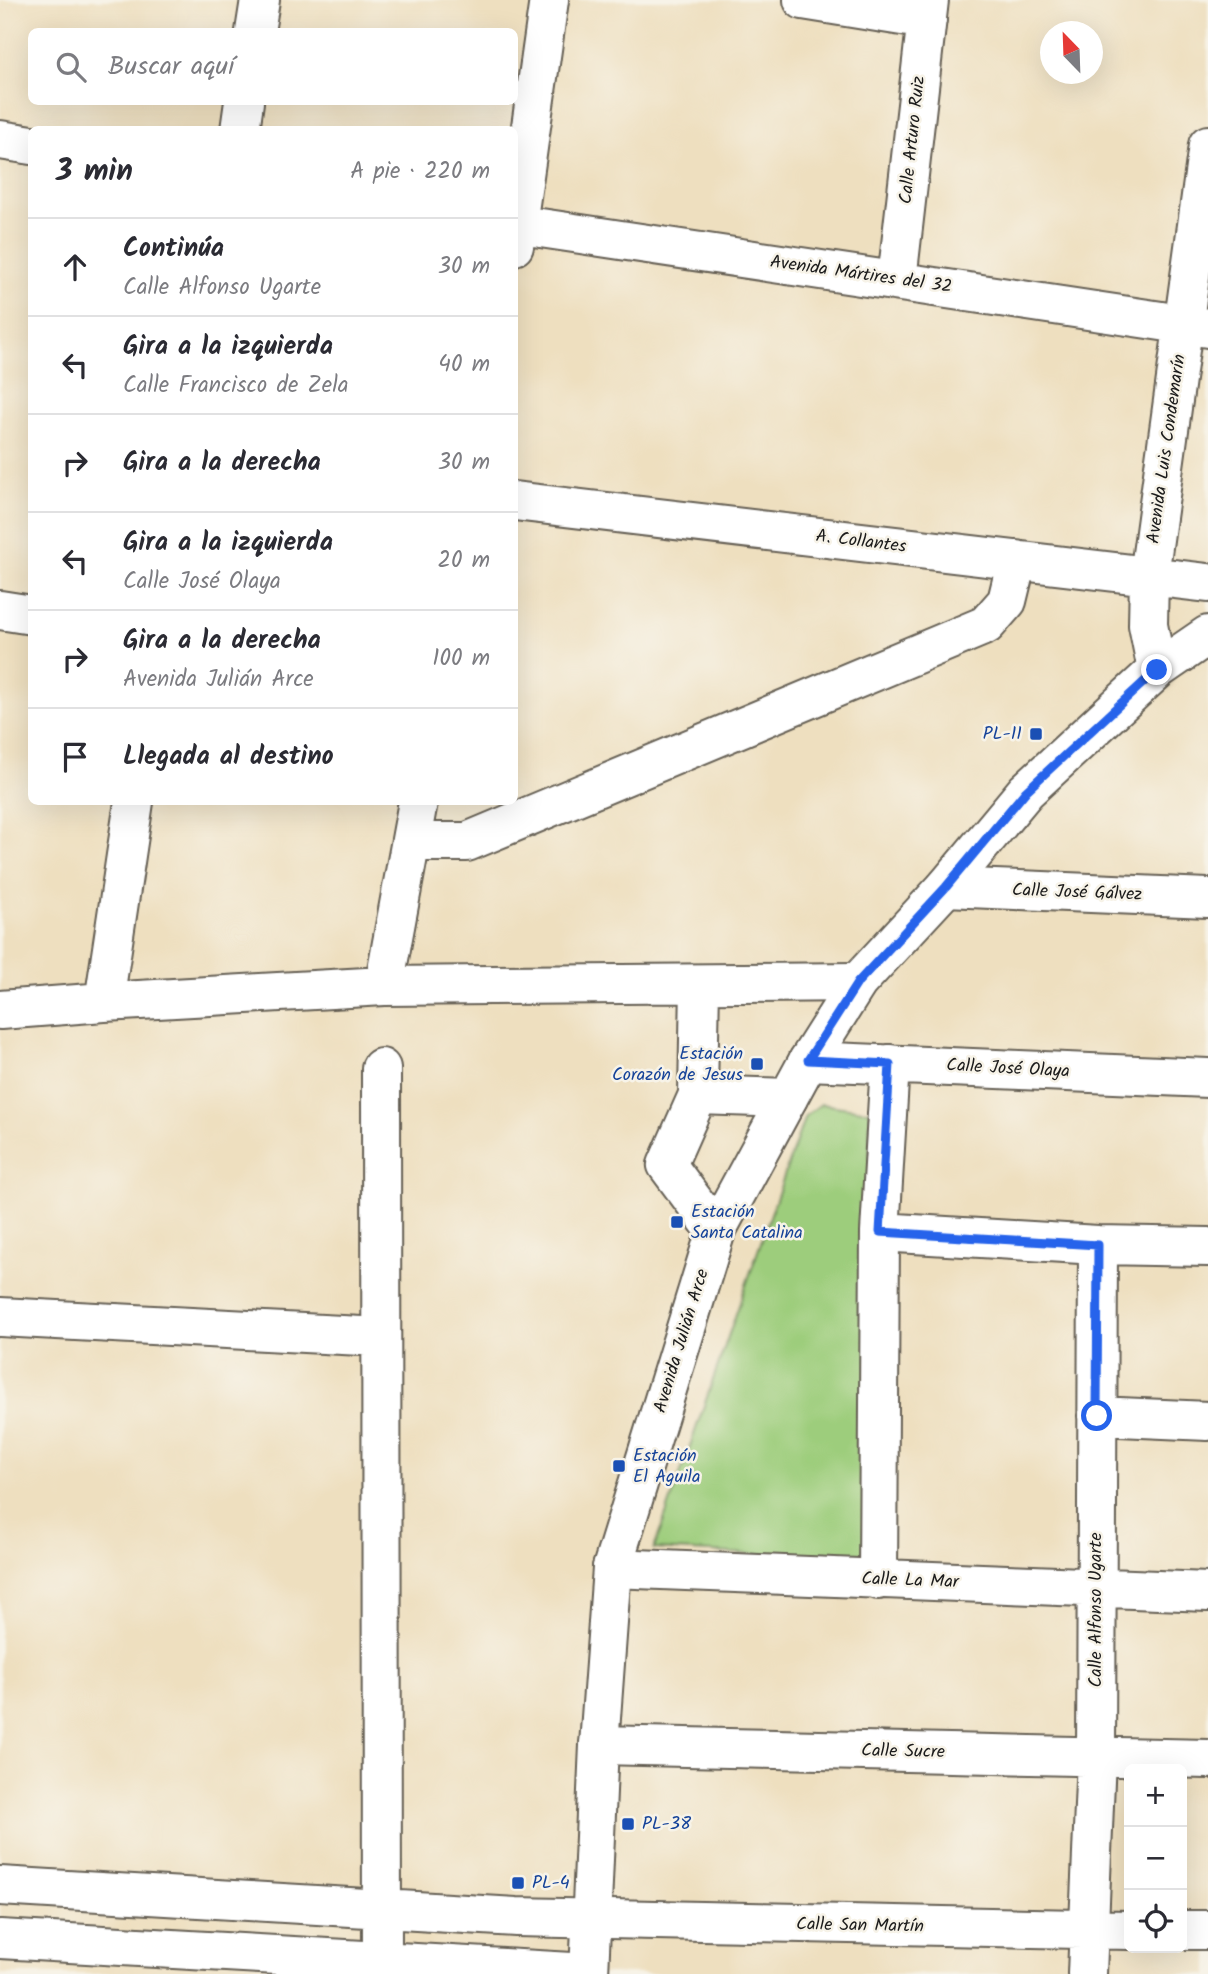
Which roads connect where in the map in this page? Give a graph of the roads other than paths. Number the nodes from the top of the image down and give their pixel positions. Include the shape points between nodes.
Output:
1 (260, 0) edge
2 (549, 0) edge
3 (803, 0) edge
4 (928, 10) edge
5 (256, 28) edge
6 (244, 105) edge
7 (241, 126) edge
8 (0, 140) edge
9 (28, 144) edge
10 (1208, 145) edge
11 (518, 217) edge
12 (518, 231) edge
13 (897, 280) junction
14 (1196, 326) edge
15 (518, 501) edge
16 (1017, 561) junction
17 (1149, 576) junction
18 (1208, 583) edge
19 (0, 610) edge
20 (28, 614) edge
21 (1208, 635) edge
22 (1157, 670) junction
23 (134, 805) edge
24 (417, 805) edge
25 (411, 842) junction
26 (946, 887) junction
27 (1208, 898) edge
28 (858, 982) junction
29 (700, 984) junction
30 (384, 986) junction
31 (104, 1002) junction
32 (0, 1010) edge
33 (808, 1060) junction
34 (890, 1064) junction
35 (381, 1068) dead end
36 (1208, 1078) edge
37 (698, 1095) junction
38 (788, 1098) junction
39 (716, 1231) junction
40 (880, 1232) junction
41 (1098, 1245) junction
42 (1208, 1247) edge
43 (0, 1317) edge
44 (381, 1337) junction
45 (1097, 1416) junction
46 (1208, 1421) edge
47 (612, 1568) junction
48 (878, 1580) junction
49 (1095, 1589) junction
50 (1208, 1592) edge
51 (599, 1745) junction
52 (1096, 1757) junction
53 (1208, 1759) edge
54 (0, 1886) edge
55 (382, 1909) junction
56 (591, 1920) junction
57 (1088, 1930) junction
58 (1124, 1930) edge
59 (1187, 1930) edge
60 (1208, 1930) edge
61 (0, 1940) edge
62 (382, 1968) edge
63 (589, 1973) edge
64 (1087, 1974) edge

1 - 5 street
2 - 11 street
3 - 4 street
4 - 13 street, Calle Arturo Ruiz
6 - 7 street
8 - 9 street
10 - 14 street, Avenida Luis Condemarín
12 - 13 street, Avenida Mártires del 32
13 - 14 street, Avenida Mártires del 32
14 - 17 street, Avenida Luis Condemarín
15 - 16 street, A. Collantes
16 - 17 street, A. Collantes
16 - 25 street via 1007,601 986,625 467,842
17 - 18 street, A. Collantes
17 - 22 street, Avenida Luis Condemarín via 1148,625
19 - 20 street
21 - 22 street, Avenida Julián Arce
22 - 26 street, Avenida Julián Arce via 1026,791
23 - 31 street
24 - 25 street
25 - 30 street
26 - 27 street, Calle José Gálvez
26 - 28 street, Avenida Julián Arce
28 - 29 street
28 - 33 street, Avenida Julián Arce
29 - 30 street
29 - 37 street
30 - 31 street
31 - 32 street
33 - 34 street, Calle José Olaya
33 - 38 street, Avenida Julián Arce
34 - 36 street, Calle José Olaya
34 - 40 street
35 - 44 street
37 - 38 street
37 - 39 street via 667,1165
38 - 39 street, Avenida Julián Arce
39 - 47 street, Avenida Julián Arce
40 - 41 street
40 - 48 street
41 - 42 street
41 - 45 street, Calle Alfonso Ugarte
43 - 44 street
44 - 55 street
45 - 46 street
45 - 49 street, Calle Alfonso Ugarte
47 - 48 street, Calle La Mar
47 - 51 street, Avenida Julián Arce
48 - 49 street, Calle La Mar
49 - 50 street, Calle La Mar
49 - 52 street, Calle Alfonso Ugarte
51 - 52 street, Calle Sucre
51 - 56 street, Avenida Julián Arce
52 - 53 street, Calle Sucre
52 - 57 street, Calle Alfonso Ugarte
54 - 55 street, Calle San Martín
55 - 56 street, Calle San Martín
55 - 62 street
56 - 57 street, Calle San Martín
56 - 63 street, Avenida Julián Arce
57 - 58 street, Calle San Martín
57 - 64 street, Calle Alfonso Ugarte
59 - 60 street
61 - 62 street
62 - 63 street

